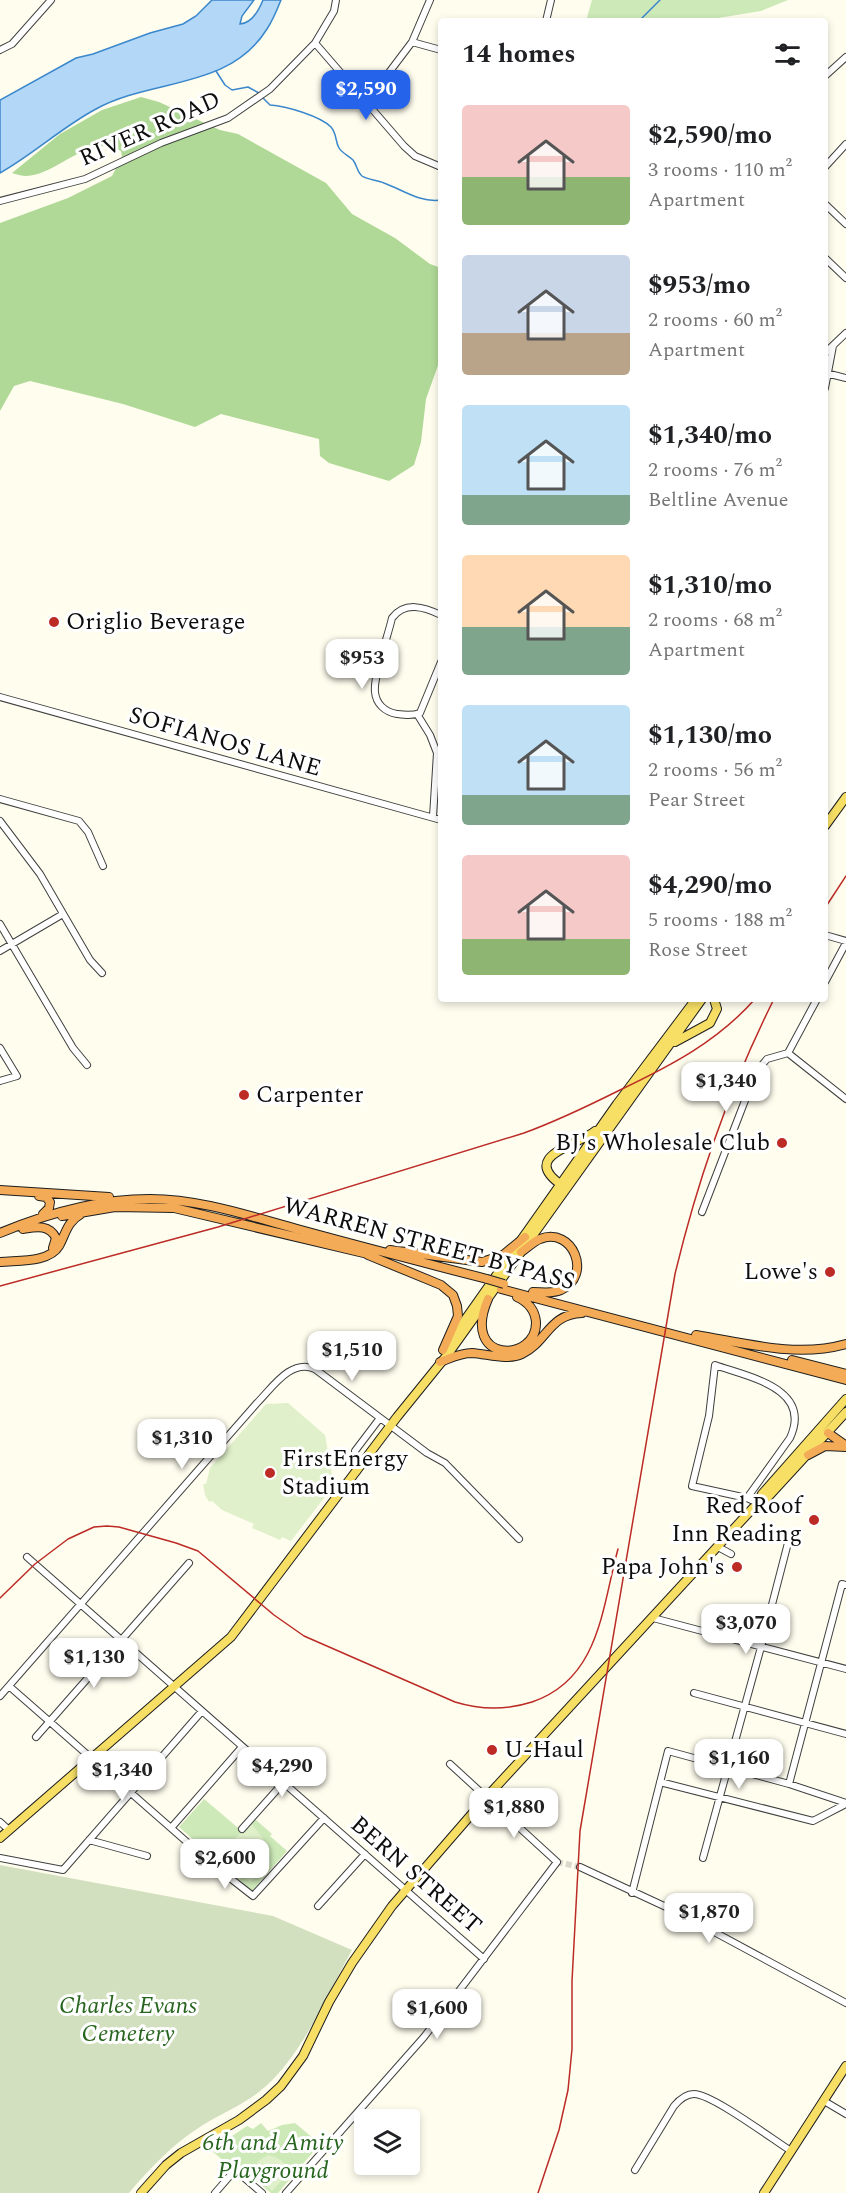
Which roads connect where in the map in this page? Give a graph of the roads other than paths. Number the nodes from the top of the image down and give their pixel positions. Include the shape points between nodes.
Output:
1 (51, 0) edge
2 (336, 0) edge
3 (430, 0) edge
4 (551, 0) edge
5 (547, 18) edge
6 (412, 42) junction
7 (315, 43) junction
8 (438, 49) edge
9 (0, 50) edge
10 (846, 57) edge
11 (828, 73) edge
12 (366, 103) junction
13 (846, 144) edge
14 (828, 164) edge
15 (438, 166) edge
16 (0, 201) edge
17 (828, 207) edge
18 (846, 224) edge
19 (828, 261) edge
20 (846, 278) edge
21 (846, 333) edge
22 (833, 346) junction
23 (828, 350) edge
24 (828, 368) edge
25 (828, 373) edge
26 (846, 378) edge
27 (438, 614) edge
28 (438, 668) edge
29 (0, 697) edge
30 (417, 714) junction
31 (846, 797) edge
32 (0, 799) edge
33 (433, 817) junction
34 (438, 819) edge
35 (0, 821) edge
36 (828, 822) edge
37 (103, 866) dead end
38 (63, 914) junction
39 (0, 924) edge
40 (828, 936) edge
41 (846, 942) edge
42 (11, 944) junction
43 (0, 951) edge
44 (102, 973) dead end
45 (828, 976) edge
46 (694, 1002) edge
47 (700, 1002) edge
48 (715, 1002) edge
49 (815, 1002) edge
50 (0, 1048) edge
51 (665, 1051) junction
52 (788, 1053) junction
53 (87, 1065) dead end
54 (0, 1081) edge
55 (846, 1099) edge
56 (603, 1124) junction
57 (564, 1186) junction
58 (0, 1192) edge
59 (139, 1199) junction
60 (92, 1210) junction
61 (702, 1212) dead end
62 (32, 1220) junction
63 (23, 1229) junction
64 (0, 1233) edge
65 (525, 1237) junction
66 (0, 1239) edge
67 (330, 1241) junction
68 (366, 1251) junction
69 (521, 1252) junction
70 (0, 1261) edge
71 (502, 1287) junction
72 (533, 1292) junction
73 (488, 1299) junction
74 (591, 1313) junction
75 (696, 1335) junction
76 (846, 1344) edge
77 (444, 1350) junction
78 (440, 1362) junction
79 (846, 1374) edge
80 (846, 1380) edge
81 (846, 1399) edge
82 (846, 1412) edge
83 (380, 1418) junction
84 (391, 1426) junction
85 (827, 1429) junction
86 (846, 1440) edge
87 (846, 1446) edge
88 (808, 1455) junction
89 (357, 1471) junction
90 (747, 1498) junction
91 (758, 1503) junction
92 (519, 1539) dead end
93 (789, 1539) dead end
94 (718, 1547) junction
95 (732, 1554) dead end
96 (27, 1557) dead end
97 (189, 1563) dead end
98 (844, 1584) edge
99 (80, 1604) junction
100 (652, 1618) junction
101 (121, 1640) junction
102 (761, 1647) junction
103 (822, 1663) junction
104 (846, 1669) edge
105 (9, 1686) junction
106 (174, 1687) junction
107 (694, 1693) dead end
108 (0, 1696) edge
109 (745, 1707) junction
110 (202, 1712) junction
111 (49, 1721) junction
112 (805, 1723) junction
113 (846, 1734) edge
114 (36, 1737) dead end
115 (243, 1747) junction
116 (91, 1759) junction
117 (450, 1764) dead end
118 (729, 1767) junction
119 (660, 1782) junction
120 (283, 1783) junction
121 (789, 1784) junction
122 (130, 1793) junction
123 (486, 1798) junction
124 (720, 1798) junction
125 (846, 1804) edge
126 (324, 1818) junction
127 (0, 1822) edge
128 (171, 1828) junction
129 (242, 1829) dead end
130 (9, 1830) junction
131 (0, 1838) edge
132 (89, 1840) junction
133 (365, 1854) junction
134 (147, 1856) dead end
135 (0, 1858) edge
136 (703, 1858) dead end
137 (580, 1867) tunnel mouth
138 (406, 1890) junction
139 (633, 1893) junction
140 (318, 1906) dead end
141 (484, 1959) junction
142 (846, 2003) edge
143 (846, 2066) edge
144 (824, 2101) junction
145 (846, 2114) edge
146 (791, 2151) junction
147 (634, 2170) dead end
148 (141, 2193) edge
149 (215, 2193) edge
150 (262, 2193) edge
151 (286, 2193) edge
152 (764, 2193) edge

1 - 9 street via 12,44
2 - 7 street, RIVER ROAD via 334,11
3 - 6 street
4 - 5 street
6 - 8 street
6 - 12 street
7 - 12 street
7 - 16 street, RIVER ROAD via 270,88 228,118 161,143 85,179
10 - 11 street
12 - 15 street via 409,151
13 - 14 street
17 - 18 street
19 - 20 street
21 - 22 street
22 - 23 street
22 - 24 street
25 - 26 street
27 - 30 street via 412,606 397,612 377,676 374,691 384,710
28 - 30 street via 424,706
29 - 33 street, SOFIANOS LANE
30 - 33 street via 437,753
31 - 36 main road
32 - 37 street via 79,821
33 - 34 street, SOFIANOS LANE
35 - 38 street via 32,862
38 - 42 street
38 - 44 street
39 - 42 street
40 - 41 street
41 - 45 street
42 - 43 street
42 - 53 street
46 - 56 main road
47 - 51 main road
48 - 51 main road via 717,1009 710,1023
49 - 52 street
50 - 54 street via 17,1076
51 - 57 main road
52 - 55 street
52 - 61 street via 767,1059 756,1072
56 - 57 main road
56 - 57 main road via 551,1156 548,1172
57 - 65 main road
57 - 69 main road
58 - 59 highway
58 - 62 highway via 48,1198 50,1208
59 - 62 highway, WARREN STREET BYPASS via 91,1204
59 - 67 highway, WARREN STREET BYPASS via 200,1204
60 - 63 highway, WARREN STREET BYPASS
60 - 67 highway, WARREN STREET BYPASS via 127,1206 174,1208
60 - 70 highway via 71,1221 59,1247 48,1256
62 - 64 highway, WARREN STREET BYPASS
63 - 66 highway, WARREN STREET BYPASS
63 - 70 highway via 49,1229 55,1236 54,1246 44,1254
65 - 68 highway via 503,1255 483,1262 402,1251
65 - 77 main road
67 - 68 highway, WARREN STREET BYPASS
68 - 71 highway, WARREN STREET BYPASS, bridge
68 - 77 highway via 441,1285 453,1295 458,1316
69 - 72 highway via 539,1239 551,1237 565,1242 576,1255 577,1270 568,1286 555,1292
69 - 73 main road
71 - 72 highway, WARREN STREET BYPASS
71 - 73 highway via 523,1300 533,1312 535,1330 524,1346 504,1351 486,1340 480,1324
71 - 74 highway, WARREN STREET BYPASS
72 - 75 highway, WARREN STREET BYPASS
73 - 78 main road
74 - 78 highway via 562,1317 519,1355 467,1353
74 - 80 highway, WARREN STREET BYPASS
75 - 76 highway via 795,1350
75 - 79 highway, WARREN STREET BYPASS
77 - 78 main road
78 - 84 main road
81 - 85 main road
82 - 85 main road
83 - 84 street
83 - 89 street via 355,1451
83 - 99 street via 315,1370 303,1366 290,1370
84 - 89 main road
84 - 92 street via 445,1463
85 - 86 highway
85 - 87 highway
85 - 88 main road
85 - 91 main road via 762,1494
87 - 88 highway via 829,1445
88 - 91 main road
89 - 106 main road via 231,1637
90 - 90 street via 692,1486 710,1416 715,1365 779,1390 795,1415 790,1438
90 - 91 street
91 - 94 main road
93 - 102 street
94 - 95 street
94 - 100 main road
96 - 99 street, BERN STREET
97 - 101 street
98 - 103 street
99 - 101 street, BERN STREET
99 - 105 street
100 - 102 street
100 - 123 main road
101 - 106 street, BERN STREET
101 - 111 street
102 - 103 street
102 - 109 street
103 - 104 street
103 - 112 street
105 - 108 street
105 - 111 street
106 - 110 street, BERN STREET
106 - 116 main road
107 - 109 street
109 - 112 street
109 - 118 street
110 - 115 street, BERN STREET
110 - 122 street
111 - 114 street
111 - 116 street
112 - 113 street
112 - 121 street
115 - 120 street, BERN STREET
115 - 128 street
116 - 122 street
116 - 130 main road
117 - 123 street
118 - 119 street via 668,1751
118 - 121 street
118 - 124 street
119 - 124 street
119 - 139 street
120 - 126 street, BERN STREET
120 - 129 street
121 - 125 street
122 - 128 street
122 - 132 street
123 - 138 main road
123 - 141 street via 557,1862
124 - 125 street via 813,1821
124 - 136 street
126 - 128 street via 253,1896
126 - 133 street, BERN STREET
127 - 130 street
130 - 131 main road
132 - 134 street
132 - 135 street via 63,1870
133 - 138 street, BERN STREET
133 - 140 street
137 - 139 street
138 - 141 street, BERN STREET
138 - 148 main road via 352,1962 303,2056 281,2086 244,2117 180,2153
139 - 142 street via 679,1913
141 - 151 street via 423,2038
143 - 144 main road
144 - 145 street
144 - 146 main road
146 - 147 street via 709,2098 692,2094 674,2106
146 - 152 main road
149 - 150 street via 235,2170

